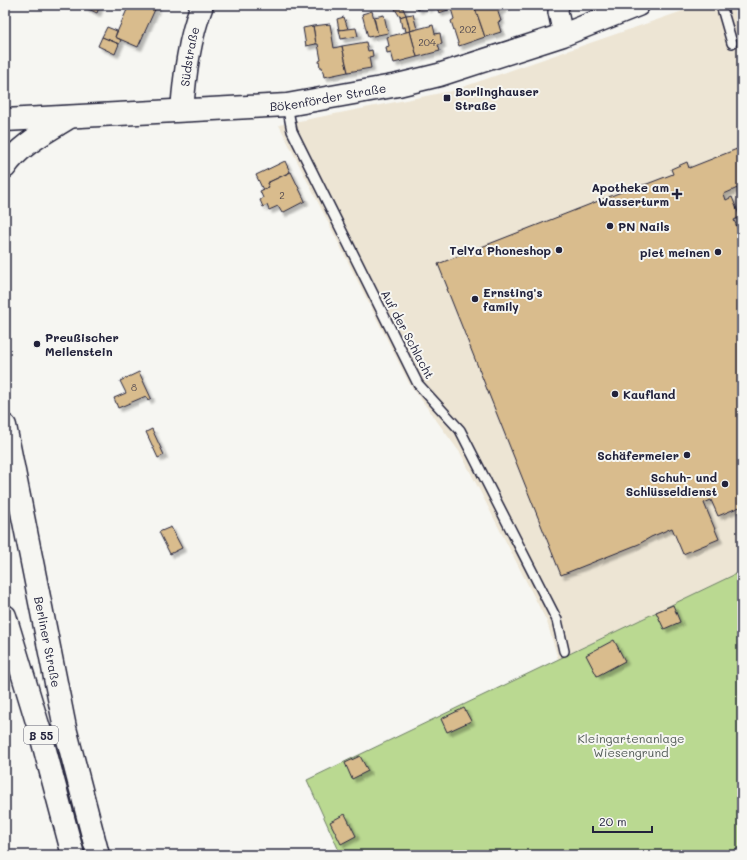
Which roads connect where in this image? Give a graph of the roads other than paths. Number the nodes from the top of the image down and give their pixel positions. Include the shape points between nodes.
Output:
1 (202, 5) edge
2 (559, 5) edge
3 (638, 5) edge
4 (721, 5) edge
5 (563, 35) junction
6 (732, 43) dead end
7 (287, 104) junction
8 (182, 110) junction
9 (68, 118) junction
10 (5, 120) edge
11 (5, 167) edge
12 (5, 426) edge
13 (5, 616) edge
14 (564, 651) dead end
15 (73, 855) edge
16 (98, 855) edge

1 - 8 main road, Südstraße via 194,26 185,70
2 - 5 street
3 - 5 main road, Bökenförder Straße
4 - 6 lane
5 - 7 main road, Bökenförder Straße via 398,86
7 - 8 main road, Bökenförder Straße
7 - 14 lane, Auf der Schlacht via 292,131 418,384 460,430 557,620
8 - 9 main road, Bökenförder Straße
9 - 10 main road, Bökenförder Straße
9 - 11 main road via 28,144
12 - 16 main road, Berliner Straße / B 55 via 65,728
13 - 15 main road, B 55

